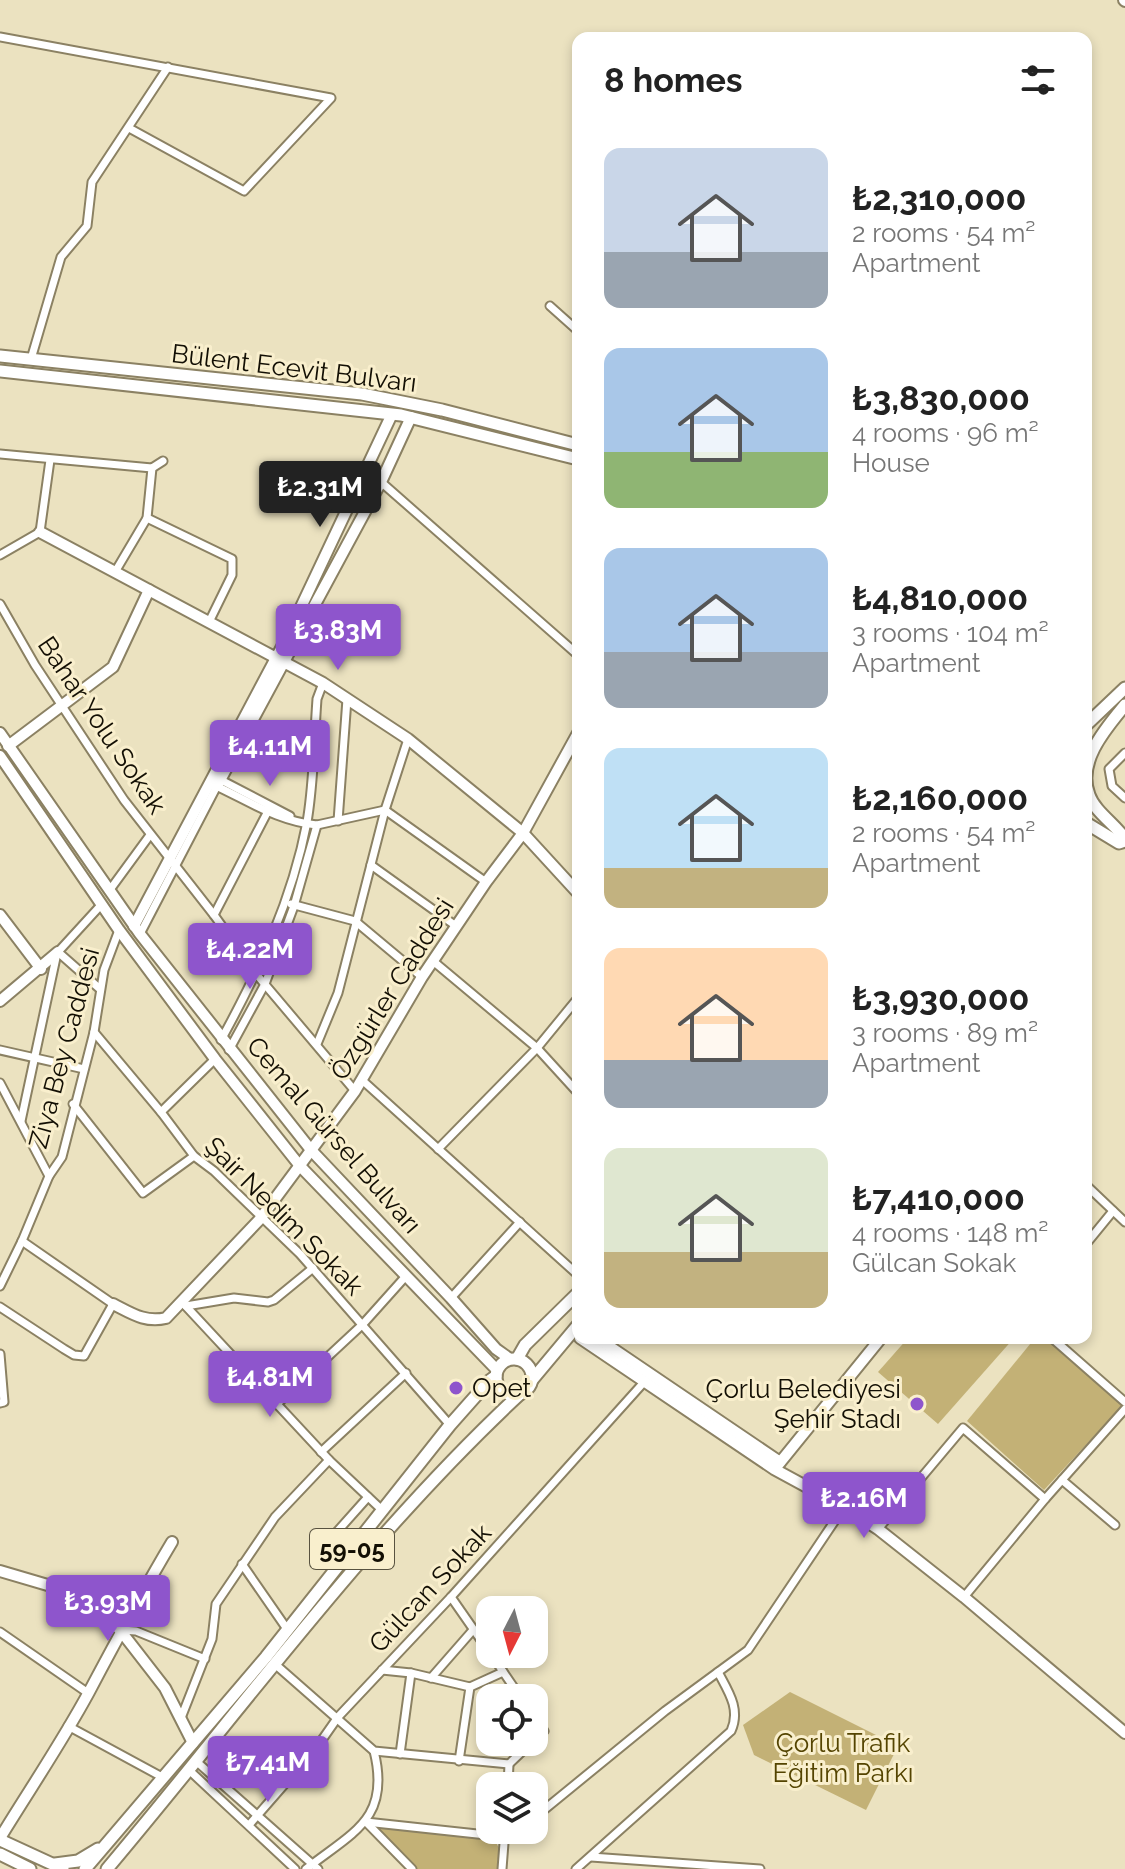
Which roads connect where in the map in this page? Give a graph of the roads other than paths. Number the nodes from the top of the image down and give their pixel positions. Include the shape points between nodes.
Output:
1 (0, 37) edge
2 (168, 67) junction
3 (129, 128) junction
4 (550, 306) dead end
5 (572, 326) edge
6 (0, 356) edge
7 (31, 359) junction
8 (0, 371) edge
9 (392, 414) junction
10 (411, 417) junction
11 (572, 443) edge
12 (0, 454) edge
13 (572, 457) edge
14 (50, 460) junction
15 (163, 461) dead end
16 (152, 468) junction
17 (381, 482) junction
18 (147, 518) junction
19 (40, 532) junction
20 (0, 555) edge
21 (115, 572) junction
22 (149, 590) junction
23 (0, 604) edge
24 (209, 622) junction
25 (572, 650) edge
26 (280, 660) junction
27 (323, 683) junction
28 (1125, 688) edge
29 (347, 699) junction
30 (1125, 705) edge
31 (63, 707) junction
32 (1092, 719) edge
33 (0, 733) edge
34 (408, 739) junction
35 (572, 744) edge
36 (8, 746) junction
37 (1125, 753) edge
38 (1092, 754) edge
39 (0, 756) edge
40 (215, 781) junction
41 (1125, 798) edge
42 (1092, 799) edge
43 (385, 810) junction
44 (267, 813) junction
45 (338, 821) junction
46 (306, 824) junction
47 (317, 825) junction
48 (1092, 827) edge
49 (523, 833) junction
50 (150, 835) junction
51 (1125, 840) edge
52 (171, 862) junction
53 (371, 865) junction
54 (486, 882) junction
55 (572, 886) edge
56 (109, 891) junction
57 (285, 902) junction
58 (101, 905) junction
59 (294, 906) junction
60 (214, 915) junction
61 (1, 917) edge
62 (355, 921) junction
63 (456, 926) junction
64 (119, 930) junction
65 (137, 930) junction
66 (57, 953) junction
67 (433, 961) junction
68 (41, 969) junction
69 (257, 975) junction
70 (422, 977) junction
71 (265, 984) junction
72 (100, 989) junction
73 (0, 1001) edge
74 (572, 1007) edge
75 (94, 1032) junction
76 (221, 1040) junction
77 (317, 1044) junction
78 (537, 1048) junction
79 (0, 1050) edge
80 (229, 1050) junction
81 (36, 1056) junction
82 (215, 1059) junction
83 (84, 1069) junction
84 (362, 1080) junction
85 (0, 1083) edge
86 (572, 1086) edge
87 (355, 1091) junction
88 (73, 1104) junction
89 (161, 1112) junction
90 (21, 1121) junction
91 (438, 1149) junction
92 (311, 1150) junction
93 (194, 1156) junction
94 (300, 1166) junction
95 (49, 1176) junction
96 (1092, 1191) edge
97 (1113, 1211) junction
98 (262, 1217) junction
99 (520, 1222) junction
100 (1125, 1222) edge
101 (1092, 1237) edge
102 (22, 1241) junction
103 (313, 1268) junction
104 (572, 1270) edge
105 (406, 1276) junction
106 (0, 1286) edge
107 (451, 1298) junction
108 (572, 1299) edge
109 (113, 1304) junction
110 (184, 1304) junction
111 (0, 1307) edge
112 (363, 1324) junction
113 (572, 1338) edge
114 (593, 1344) edge
115 (605, 1344) edge
116 (876, 1344) edge
117 (1059, 1344) edge
118 (0, 1354) edge
119 (514, 1359) junction
120 (406, 1373) junction
121 (497, 1373) junction
122 (532, 1380) junction
123 (645, 1381) junction
124 (521, 1393) junction
125 (1125, 1402) edge
126 (0, 1403) edge
127 (277, 1404) junction
128 (1125, 1409) edge
129 (450, 1425) junction
130 (734, 1436) junction
131 (321, 1452) junction
132 (329, 1460) junction
133 (777, 1466) junction
134 (1062, 1480) junction
135 (368, 1497) junction
136 (1045, 1499) junction
137 (844, 1507) junction
138 (383, 1511) junction
139 (1115, 1525) dead end
140 (878, 1529) junction
141 (172, 1542) dead end
142 (318, 1553) dead end
143 (242, 1564) junction
144 (0, 1571) edge
145 (451, 1597) junction
146 (964, 1597) junction
147 (287, 1629) junction
148 (120, 1630) junction
149 (473, 1630) junction
150 (0, 1632) edge
151 (476, 1634) edge
152 (205, 1659) junction
153 (276, 1665) junction
154 (500, 1668) edge
155 (382, 1670) junction
156 (503, 1672) junction
157 (718, 1672) junction
158 (411, 1673) junction
159 (431, 1678) junction
160 (511, 1684) edge
161 (470, 1687) junction
162 (88, 1693) junction
163 (338, 1717) junction
164 (181, 1718) junction
165 (68, 1726) junction
166 (1125, 1733) edge
167 (193, 1743) junction
168 (374, 1751) junction
169 (400, 1754) junction
170 (517, 1756) edge
171 (459, 1761) junction
172 (509, 1764) junction
173 (194, 1767) junction
174 (509, 1772) edge
175 (164, 1778) junction
176 (548, 1807) edge
177 (257, 1816) junction
178 (366, 1822) junction
179 (249, 1825) junction
180 (476, 1831) edge
181 (0, 1839) edge
182 (108, 1842) junction
183 (504, 1844) edge
184 (124, 1850) junction
185 (0, 1854) edge
186 (590, 1857) junction
187 (646, 1865) edge
188 (57, 1866) edge
189 (312, 1867) edge
190 (30, 1869) edge
191 (85, 1869) edge
192 (107, 1869) edge
193 (117, 1869) edge
194 (295, 1869) edge
195 (412, 1869) edge
196 (502, 1869) edge
197 (576, 1869) edge
198 (760, 1869) edge

1 - 2 street
2 - 3 street
2 - 3 street via 331,98 244,191
3 - 7 street via 92,182 87,226 61,257
4 - 5 street
6 - 7 main road, Bülent Ecevit Bulvarı
7 - 11 main road, Bülent Ecevit Bulvarı via 373,396
8 - 9 main road
9 - 10 main road
9 - 26 street, Ziya Bey Caddesi
10 - 13 main road
10 - 17 street, Ziya Bey Caddesi
12 - 14 street
14 - 16 street
14 - 19 street
15 - 16 street
16 - 18 street
17 - 25 street
17 - 26 street, Ziya Bey Caddesi
18 - 21 street
18 - 24 street via 232,559 232,575
19 - 20 street
19 - 21 street
21 - 22 street
22 - 24 street
22 - 31 street via 113,667
23 - 31 street, Bahar Yolu Sokak
24 - 26 street
26 - 27 street
26 - 40 street, Ziya Bey Caddesi
27 - 29 street
27 - 46 street via 317,699
28 - 32 main road
29 - 34 street
29 - 45 street
30 - 38 main road
31 - 36 street
31 - 50 street, Bahar Yolu Sokak
33 - 36 street, Cemal Gürsel Bulvarı
34 - 43 street
34 - 49 street
35 - 49 street, Özgürler Caddesi
36 - 56 street, Cemal Gürsel Bulvarı
37 - 41 street via 1109,769 1112,786
39 - 58 street, Cemal Gürsel Bulvarı
40 - 44 street
40 - 46 street
40 - 52 street, Ziya Bey Caddesi
42 - 51 main road
43 - 45 street
43 - 53 street
43 - 54 street
44 - 46 street
44 - 60 street
45 - 47 street
46 - 47 street
46 - 57 street
47 - 59 street
48 - 51 main road via 1119,843
49 - 54 street, Özgürler Caddesi
49 - 55 street
50 - 52 street, Bahar Yolu Sokak
50 - 56 street
52 - 60 street, Bahar Yolu Sokak
52 - 65 street, Ziya Bey Caddesi
53 - 62 street
53 - 63 street
54 - 63 street, Özgürler Caddesi
56 - 65 street, Cemal Gürsel Bulvarı
57 - 59 street
57 - 69 street
58 - 64 street, Cemal Gürsel Bulvarı
58 - 66 street
59 - 62 street
59 - 71 street
60 - 69 street, Bahar Yolu Sokak
61 - 68 street
62 - 70 street
62 - 77 street via 338,993
63 - 67 street, Özgürler Caddesi
64 - 72 street, Ziya Bey Caddesi
64 - 82 street, Cemal Gürsel Bulvarı
65 - 76 street, Cemal Gürsel Bulvarı
66 - 68 street
66 - 72 street
66 - 81 street
67 - 70 street, Özgürler Caddesi
67 - 78 street
68 - 73 street
69 - 71 street, Bahar Yolu Sokak
69 - 76 street
70 - 84 street, Özgürler Caddesi
71 - 77 street, Bahar Yolu Sokak
71 - 80 street
72 - 75 street, Ziya Bey Caddesi
74 - 78 street
75 - 83 street, Ziya Bey Caddesi
75 - 89 street, Şair Nedim Sokak
76 - 80 street, Cemal Gürsel Bulvarı
77 - 87 street, Bahar Yolu Sokak
78 - 86 street
78 - 91 street
79 - 81 street
80 - 92 street, Cemal Gürsel Bulvarı
81 - 83 street
81 - 90 street
82 - 89 street
82 - 94 street, Cemal Gürsel Bulvarı
83 - 88 street, Ziya Bey Caddesi
84 - 87 street, Özgürler Caddesi
84 - 91 street
85 - 90 street
87 - 92 street, Özgürler Caddesi
88 - 93 street via 143,1193
88 - 95 street, Ziya Bey Caddesi via 62,1157
89 - 93 street, Şair Nedim Sokak
90 - 95 street
91 - 99 street
92 - 94 street, Özgürler Caddesi
92 - 107 street, Cemal Gürsel Bulvarı
93 - 98 street, Şair Nedim Sokak
94 - 98 street, Özgürler Caddesi
94 - 105 street, Cemal Gürsel Bulvarı
95 - 102 street, Ziya Bey Caddesi
96 - 97 street
97 - 100 street
97 - 101 street
98 - 103 street, Şair Nedim Sokak
98 - 110 street, Özgürler Caddesi
99 - 104 street
99 - 107 street
102 - 106 street, Ziya Bey Caddesi
102 - 109 street
103 - 110 street via 268,1302 234,1298
103 - 112 street, Şair Nedim Sokak
105 - 112 street
105 - 121 street, Cemal Gürsel Bulvarı
107 - 119 street, Cemal Gürsel Bulvarı via 496,1349
108 - 119 main road
109 - 110 street, Özgürler Caddesi via 151,1320 166,1318
109 - 111 street via 84,1356 74,1355
110 - 127 street
112 - 120 street, Şair Nedim Sokak
112 - 127 street
113 - 122 main road
114 - 123 street
115 - 130 street
116 - 133 street
117 - 125 street
118 - 126 street via 5,1394
119 - 121 main road via 500,1365
119 - 122 main road via 527,1364
120 - 129 street, Şair Nedim Sokak
120 - 131 street
121 - 124 main road via 504,1392
121 - 129 main road, 59-05
122 - 124 main road
123 - 130 street
123 - 145 street, Gülcan Sokak
124 - 153 main road via 460,1449
127 - 131 street
128 - 134 street
129 - 138 main road, 59-05
130 - 133 street
131 - 132 street
132 - 135 street
132 - 143 street via 275,1517
133 - 137 street
134 - 136 street
134 - 139 street
135 - 138 street
135 - 142 street
136 - 140 street via 963,1428
136 - 146 street
137 - 140 street
137 - 157 street via 748,1650
138 - 147 main road, 59-05
140 - 146 street
141 - 148 street
143 - 147 street
143 - 152 street via 216,1604
144 - 148 street via 86,1603
145 - 149 street
145 - 155 street, Gülcan Sokak
146 - 166 street
147 - 167 main road, 59-05
148 - 152 street via 136,1631
148 - 162 street
148 - 164 street
149 - 151 street
149 - 159 street
150 - 162 street
152 - 164 street
153 - 163 street
153 - 173 main road
154 - 156 street
155 - 158 street
155 - 163 street, Gülcan Sokak
156 - 160 street
156 - 161 street
157 - 176 street
157 - 186 street via 735,1711 731,1731
158 - 159 street
158 - 169 street
159 - 161 street
161 - 171 street
162 - 165 street
163 - 168 street
163 - 177 street, Gülcan Sokak
164 - 167 street
165 - 175 street
165 - 181 street
167 - 175 main road, 59-05
168 - 169 street
168 - 178 street via 380,1782
169 - 171 street
170 - 172 street
171 - 172 street
172 - 174 street
173 - 177 street
173 - 179 street
173 - 184 main road
175 - 182 main road, 59-05
177 - 179 street, Gülcan Sokak
177 - 189 street
178 - 180 street
178 - 189 street
178 - 195 street
179 - 194 street
181 - 188 main road
182 - 188 main road via 78,1861
182 - 191 main road, 59-05
183 - 196 street
184 - 192 main road
184 - 193 main road
185 - 190 main road
186 - 187 street
186 - 197 street
187 - 198 street

